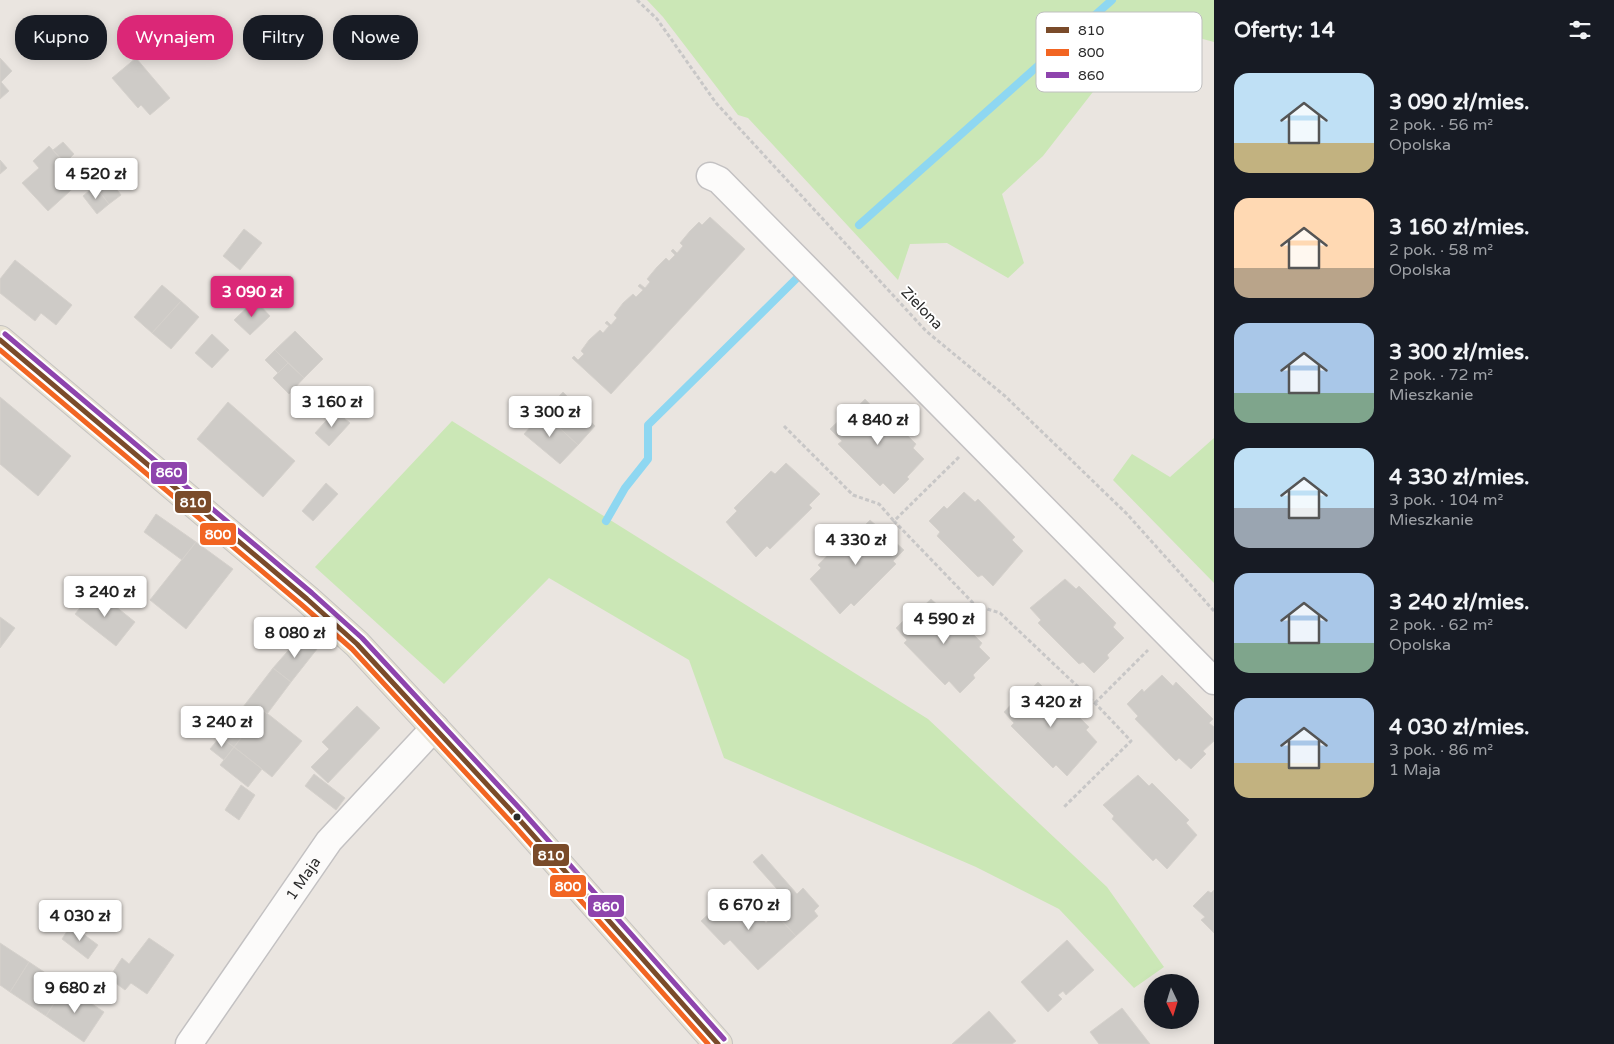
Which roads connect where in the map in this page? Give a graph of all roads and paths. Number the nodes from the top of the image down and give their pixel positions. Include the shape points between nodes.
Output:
1 (637, 0) edge
2 (710, 176) dead end
3 (0, 340) edge
4 (784, 426) dead end
5 (977, 439) junction
6 (894, 520) junction
7 (1214, 611) edge
8 (1166, 632) junction
9 (1214, 681) edge
10 (1095, 703) junction
11 (436, 728) junction
12 (1063, 808) dead end
13 (189, 1044) edge
14 (718, 1044) edge

1 - 7 path, Zielona via 658,19 716,103 926,331 1005,396 1112,500
2 - 5 street via 719,180
3 - 11 main road via 307,599 357,644
4 - 6 path via 853,495 879,504
5 - 6 path
5 - 8 street
6 - 10 path via 975,605 1000,613
8 - 9 street
8 - 10 path
10 - 12 path via 1131,741
11 - 13 street, 1 Maja via 329,841
11 - 14 main road

